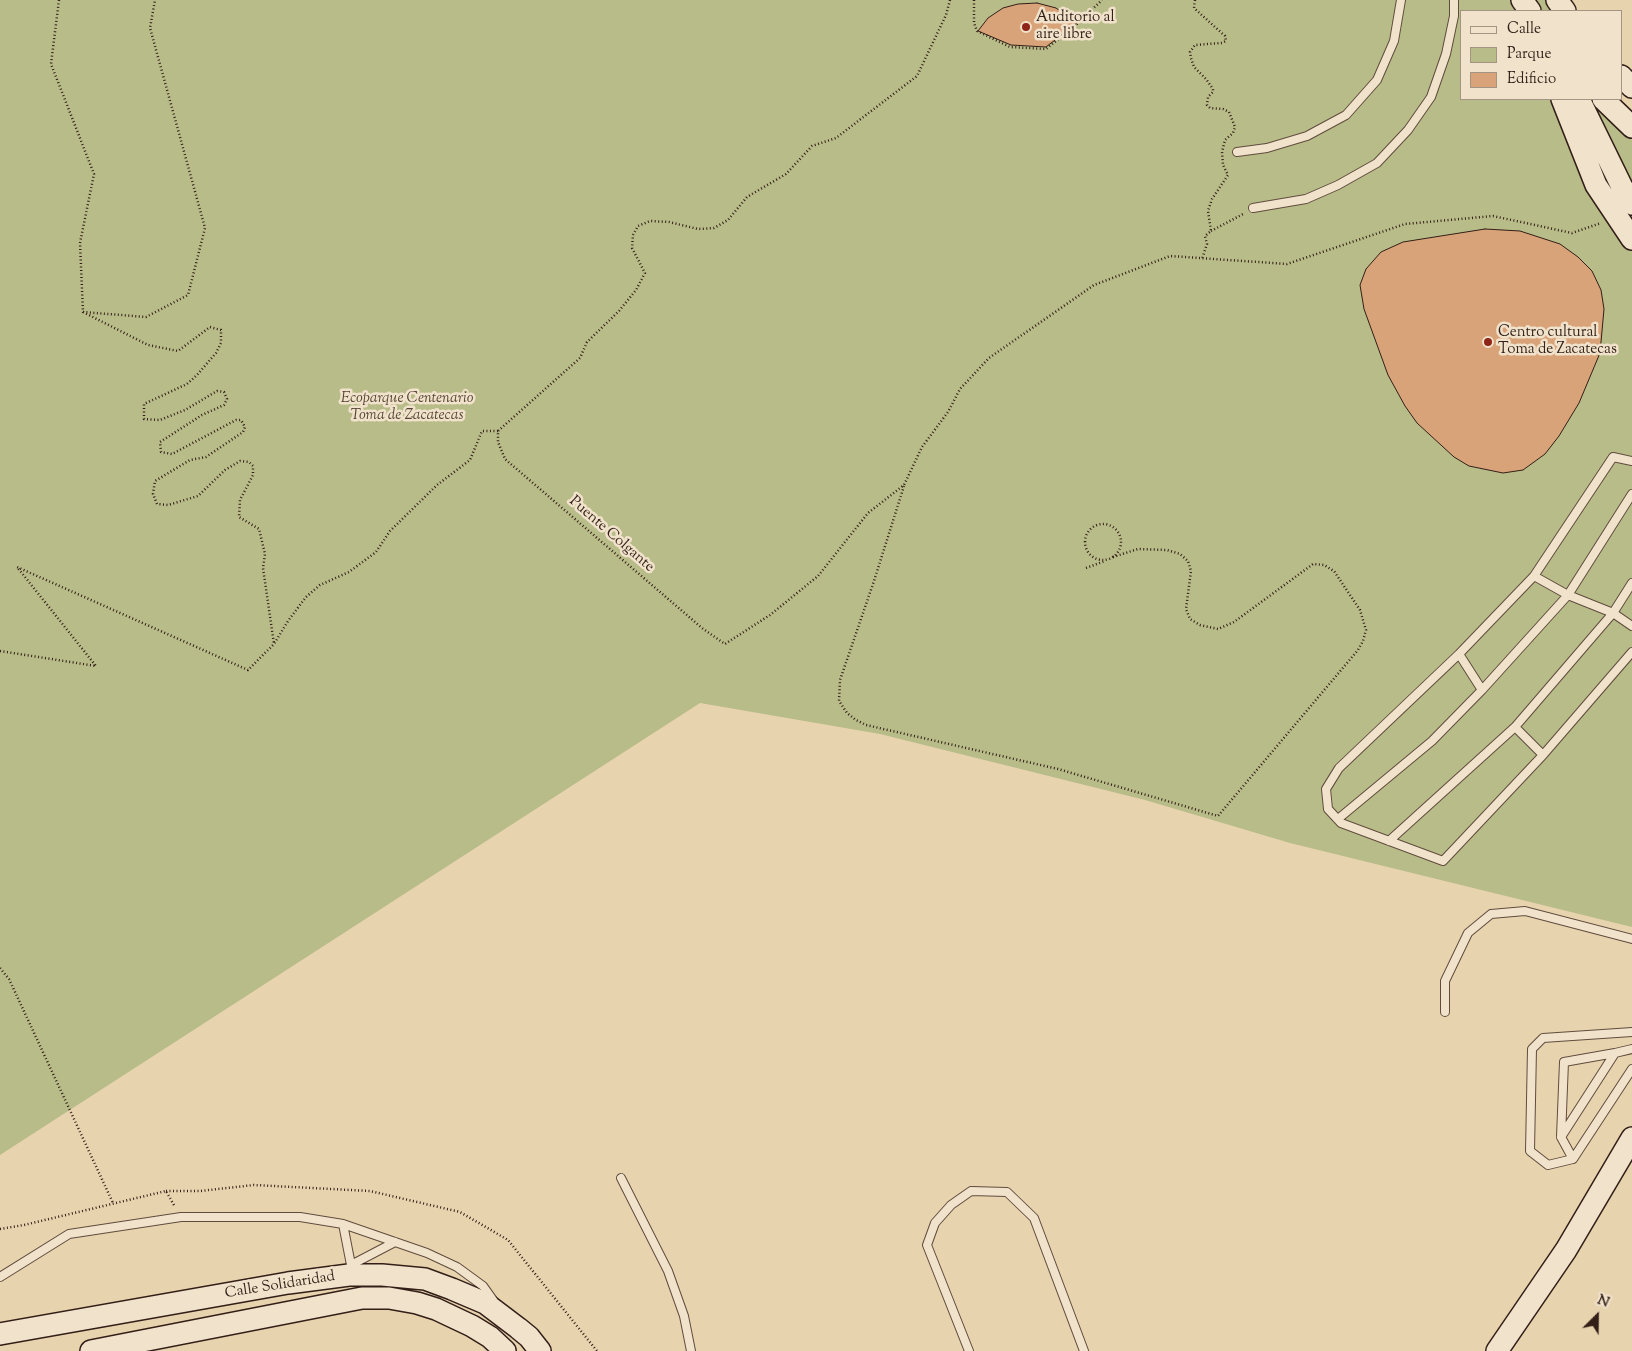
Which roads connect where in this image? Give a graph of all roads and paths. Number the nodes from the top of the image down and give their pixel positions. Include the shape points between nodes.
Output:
1 (59, 0) edge
2 (155, 0) edge
3 (950, 0) edge
4 (974, 0) edge
5 (1102, 0) edge
6 (1195, 0) edge
7 (1401, 0) edge
8 (1454, 0) edge
9 (1622, 77) edge
10 (1632, 87) edge
11 (1562, 100) edge
12 (1579, 100) edge
13 (1604, 100) edge
14 (1632, 127) edge
15 (1237, 152) dead end
16 (1252, 208) joint
17 (1627, 211) edge
18 (1211, 231) junction
19 (1632, 239) edge
20 (1202, 259) junction
21 (83, 312) junction
22 (498, 431) junction
23 (1632, 461) edge
24 (904, 485) junction
25 (1632, 494) edge
26 (1114, 557) junction
27 (1106, 560) junction
28 (1086, 568) dead end
29 (1534, 576) junction
30 (1632, 583) edge
31 (1568, 595) junction
32 (1613, 613) junction
33 (1632, 626) edge
34 (274, 644) junction
35 (0, 650) edge
36 (1632, 652) edge
37 (1459, 654) junction
38 (1482, 690) junction
39 (1515, 727) junction
40 (1543, 755) junction
41 (1338, 819) junction
42 (1389, 841) junction
43 (1632, 939) edge
44 (0, 968) edge
45 (1445, 1012) dead end
46 (1632, 1032) edge
47 (1632, 1049) edge
48 (1615, 1053) junction
49 (1632, 1069) edge
50 (1561, 1137) junction
51 (1632, 1138) edge
52 (1573, 1158) junction
53 (621, 1178) dead end
54 (166, 1191) junction
55 (113, 1204) junction
56 (181, 1217) junction
57 (343, 1224) junction
58 (0, 1229) edge
59 (395, 1242) junction
60 (350, 1270) junction
61 (0, 1277) edge
62 (507, 1319) junction
63 (0, 1334) edge
64 (91, 1351) edge
65 (505, 1351) edge
66 (540, 1351) edge
67 (597, 1351) edge
68 (691, 1351) edge
69 (969, 1351) edge
70 (1084, 1351) edge
71 (1497, 1351) edge

1 - 21 path via 51,64 94,174 80,243
2 - 21 path via 150,28 205,228 188,295 146,317
3 - 22 path via 917,76 836,138 812,146 786,174 747,197 728,220 714,228 698,229 650,221 638,226 632,235 632,248 645,273 636,290 587,342 580,358
4 - 5 path via 977,32 1010,47 1046,49
6 - 18 path via 1194,8 1225,36 1226,41 1195,44 1190,58 1213,89 1207,105 1228,112 1235,126 1225,140 1222,152 1228,174 1208,211
7 - 15 lane via 1394,41 1377,80 1346,115 1307,136 1267,148
8 - 16 lane via 1446,54 1431,97 1408,130 1377,163 1306,199
9 - 10 main road
11 - 17 main road via 1596,184
12 - 17 main road via 1622,187
13 - 14 main road
16 - 18 path
17 - 19 main road
17 - 20 path via 1572,233 1493,216 1405,224 1287,264
18 - 20 path via 1205,236 1207,244
20 - 24 path via 1170,256 1094,284 989,358 960,389 948,412 922,447
21 - 34 path via 148,345 178,351 210,327 221,330 221,343 216,353 197,375 187,384 144,404 144,419 160,420 185,410 217,390 224,392 224,405 160,442 161,452 172,454 236,420 242,420 243,432 206,457 190,460 155,481 153,494 157,504 168,505 198,496 225,470 240,461 253,466 253,475 240,500 239,517 259,529 265,554 262,568
22 - 24 path, Puente Colgante via 498,442 505,459 702,628 725,644 818,576 868,513
22 - 34 path via 482,431 470,460 437,485 403,518 376,552 349,572 320,585 306,597
23 - 29 lane via 1613,457
24 - 26 path via 840,680 840,701 847,713 866,725 1058,770 1218,816 1358,650 1366,630 1360,610 1334,571 1324,565 1313,564 1234,622 1218,629 1190,619 1186,609 1191,571 1188,561 1180,554 1138,549
25 - 31 lane
26 - 27 path
26 - 27 path via 1120,547 1119,534 1111,526 1099,524 1088,531 1084,543 1094,558
27 - 28 path
29 - 31 lane
29 - 37 lane
30 - 32 lane
31 - 32 lane
31 - 38 lane
32 - 33 lane
32 - 39 lane
34 - 35 path via 248,670 17,567 96,666
36 - 40 lane
37 - 38 lane
37 - 41 lane via 1339,768 1326,789 1328,809
38 - 41 lane via 1432,741
39 - 40 lane
39 - 42 lane
40 - 42 lane via 1443,861
41 - 42 lane
43 - 45 lane via 1526,911 1491,914 1468,932 1444,981
44 - 55 path via 9,979
46 - 52 lane via 1543,1038 1532,1049 1530,1151 1548,1165
47 - 48 lane
48 - 50 lane
48 - 50 lane via 1564,1062
49 - 52 lane
50 - 52 lane
51 - 71 main road via 1566,1250
53 - 68 lane via 668,1271 684,1316
54 - 55 path
54 - 56 path
54 - 67 path via 254,1185 370,1191 460,1212 508,1240
55 - 58 path
56 - 57 lane via 300,1217
56 - 61 lane via 69,1234
57 - 59 lane
57 - 60 lane
59 - 60 lane
59 - 62 lane via 458,1267 483,1286
60 - 62 main road, Calle Solidaridad via 425,1279 485,1303
60 - 63 main road, Calle Solidaridad
62 - 66 main road, Calle Solidaridad
64 - 65 main road, Calle Solidaridad via 362,1298 389,1298 436,1309 472,1326
69 - 70 lane via 927,1245 935,1223 951,1205 971,1191 1007,1192 1034,1218

